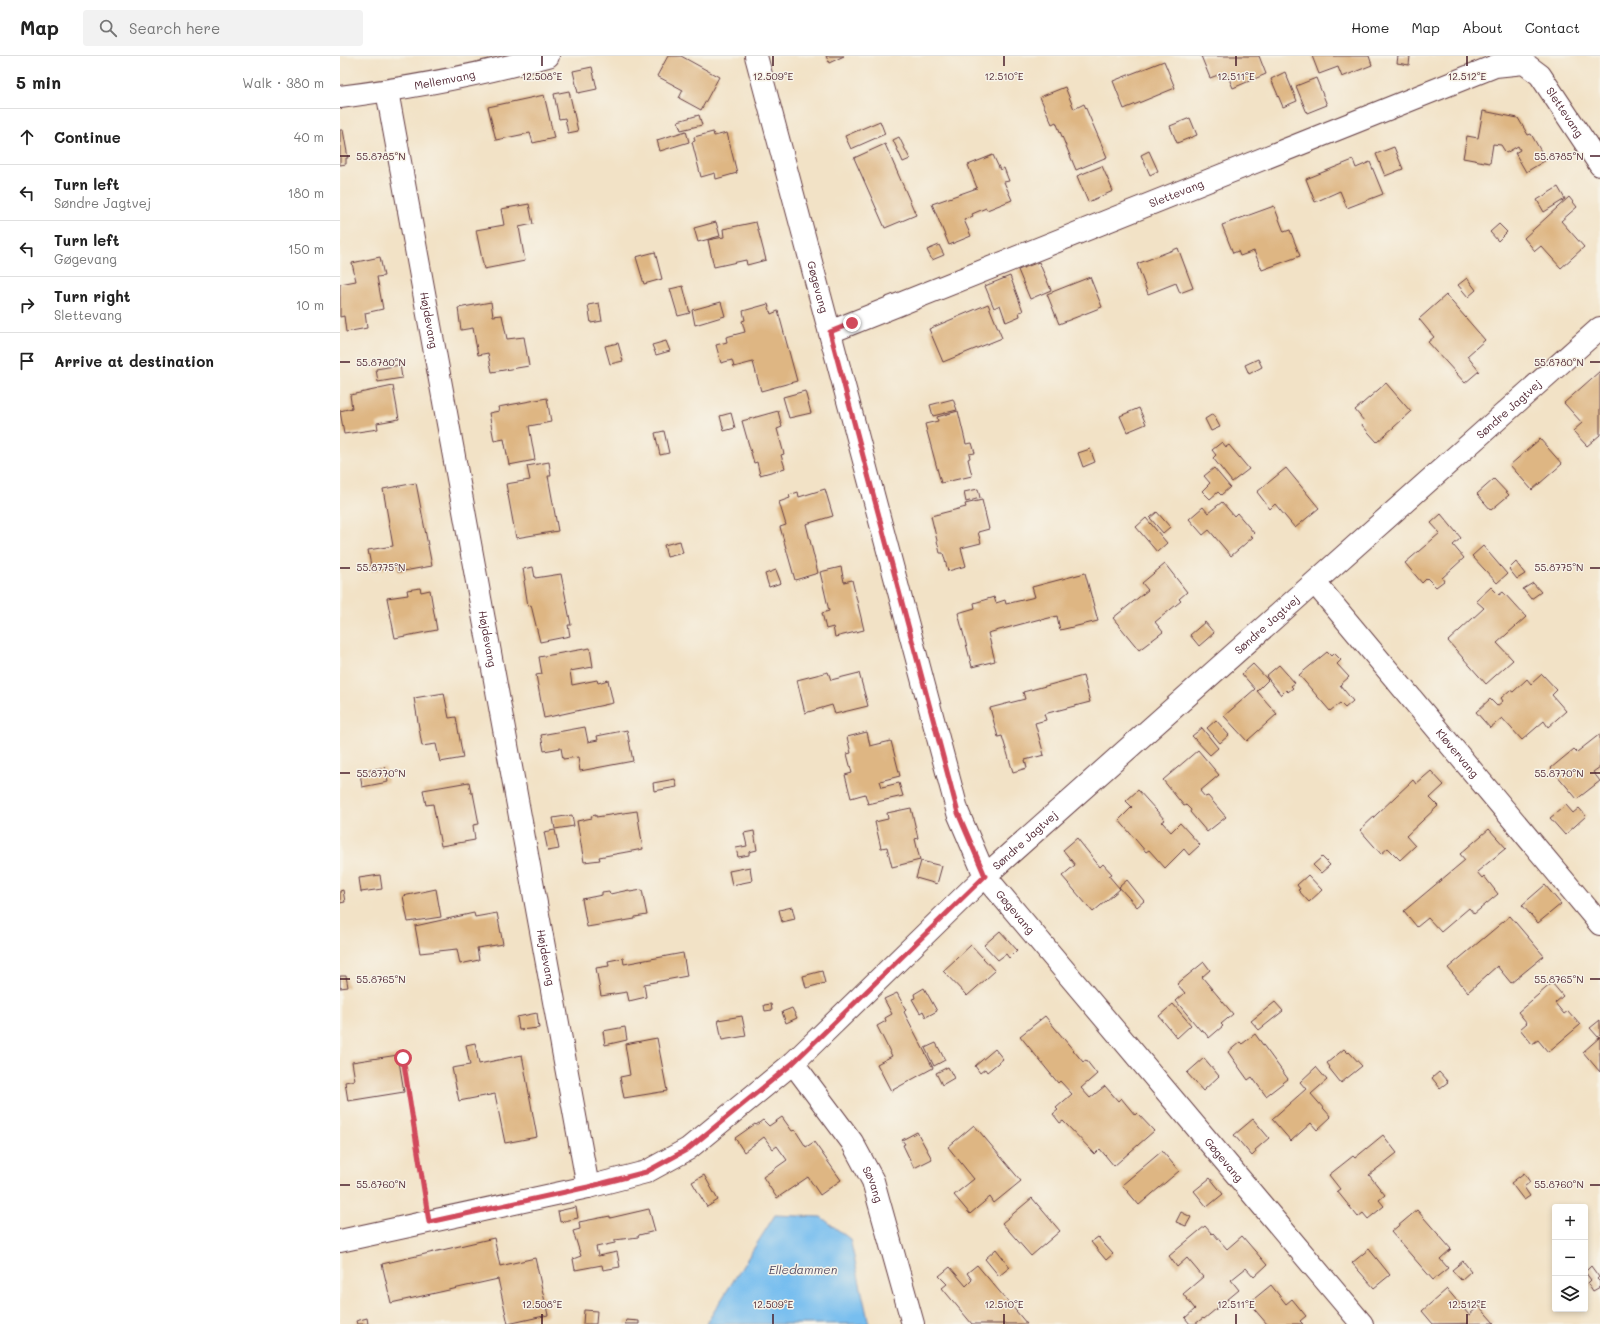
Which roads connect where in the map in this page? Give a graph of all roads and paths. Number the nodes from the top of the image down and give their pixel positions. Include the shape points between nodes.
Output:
1 (548, 56) edge
2 (756, 56) edge
3 (1523, 60) edge
4 (387, 91) junction
5 (340, 97) edge
6 (1600, 165) edge
7 (1600, 328) edge
8 (830, 332) junction
9 (1315, 583) junction
10 (985, 876) junction
11 (1600, 924) edge
12 (403, 1058) dead end
13 (793, 1063) junction
14 (588, 1187) junction
15 (429, 1222) junction
16 (340, 1241) edge
17 (912, 1324) edge
18 (1362, 1324) edge

1 - 4 street, Mellemvang via 513,66
2 - 8 street, Gøgevang
3 - 6 street, Slettevang via 1540,75
3 - 8 street, Slettevang via 1495,66
4 - 5 street, Mellemvang
4 - 14 street, Højdevang
7 - 9 street, Søndre Jagtvej
8 - 10 street, Gøgevang via 958,813
9 - 10 street, Søndre Jagtvej
9 - 11 street, Kløvervang
10 - 13 street, Søndre Jagtvej
10 - 18 street, Gøgevang
12 - 15 path
13 - 14 street, Søndre Jagtvej via 688,1149 646,1172
13 - 17 street, Søvang via 852,1142 873,1181
14 - 15 street, Søndre Jagtvej
15 - 16 street, Søndre Jagtvej

